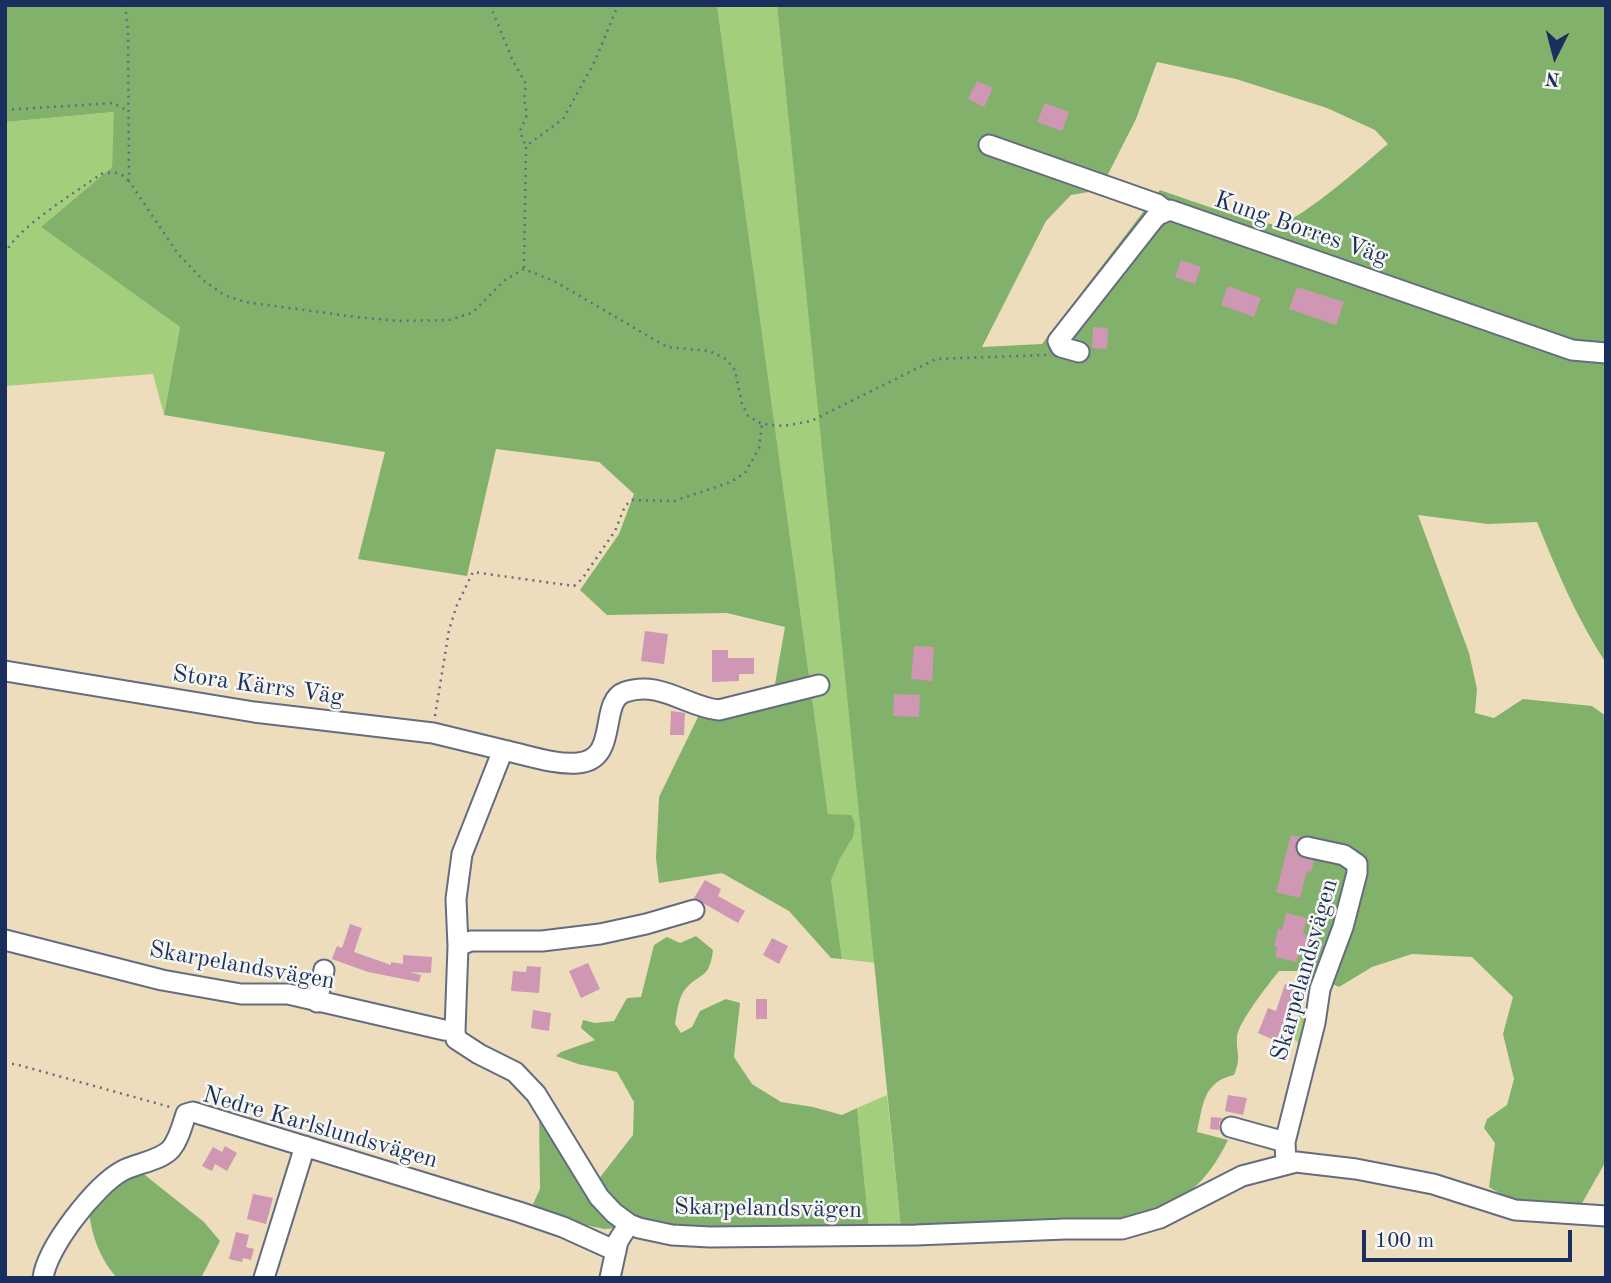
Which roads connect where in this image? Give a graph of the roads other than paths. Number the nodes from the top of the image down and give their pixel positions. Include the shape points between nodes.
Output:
1 (989, 145) dead end
2 (1166, 211) junction
3 (1070, 350) road end
4 (1606, 353) edge
5 (5, 671) edge
6 (819, 685) dead end
7 (503, 750) junction
8 (1307, 846) dead end
9 (694, 910) dead end
10 (5, 940) edge
11 (458, 946) junction
12 (324, 970) dead end
13 (317, 1002) junction
14 (455, 1031) junction
15 (1231, 1127) dead end
16 (1285, 1142) junction
17 (305, 1146) junction
18 (1286, 1164) junction
19 (1606, 1216) edge
20 (629, 1224) junction
21 (616, 1251) junction
22 (43, 1278) edge
23 (264, 1278) edge
24 (610, 1278) edge

1 - 2 street, Kung Borres Väg
2 - 3 street via 1154,219 1058,341
2 - 4 street, Kung Borres Väg via 1178,211 1572,350
5 - 7 street, Stora Kärrs Väg via 254,712 433,733
6 - 7 street, Stora Kärrs Väg via 719,710 666,691 628,691 614,702 603,747 594,759 575,764
7 - 11 street via 462,854 456,899
8 - 16 street, Skarpelandsvägen via 1351,858 1357,873 1320,989
9 - 11 street via 600,934 542,941 471,941
10 - 13 street, Skarpelandsvägen via 162,980 241,994 288,994
11 - 14 street
12 - 13 street
13 - 14 street, Skarpelandsvägen
14 - 20 street, Skarpelandsvägen via 456,1039 465,1046 515,1072 536,1094 599,1197
15 - 16 street
16 - 18 street, Skarpelandsvägen
17 - 21 street, Nedre Karlslundsvägen via 530,1215
17 - 22 street, Nedre Karlslundsvägen via 216,1118 186,1114 167,1152 106,1182 58,1241
17 - 23 street
18 - 19 street, Skarpelandsvägen via 1321,1164 1399,1177 1452,1188 1515,1210
18 - 20 street, Skarpelandsvägen via 1242,1176 1160,1217 1122,1229 710,1237 672,1235
20 - 21 street
21 - 24 street

